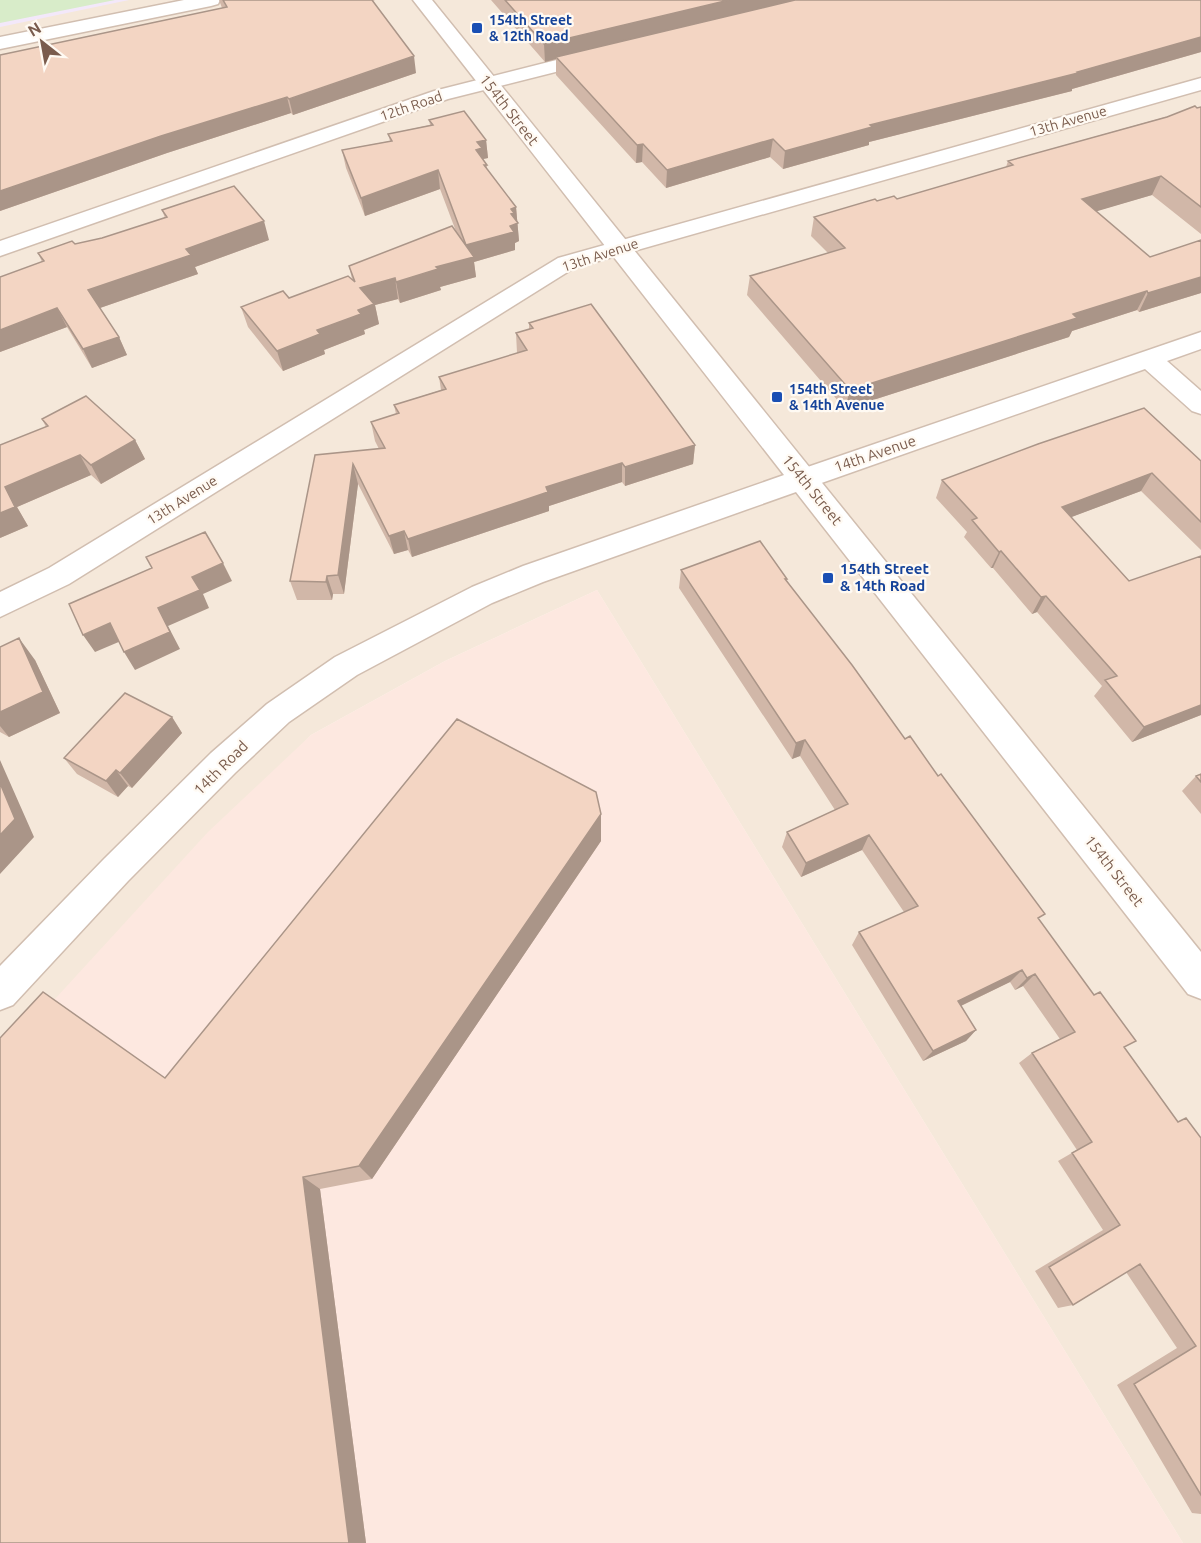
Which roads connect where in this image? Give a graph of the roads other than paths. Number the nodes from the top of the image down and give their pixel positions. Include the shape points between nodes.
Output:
1 (211, 0) edge
2 (422, 0) edge
3 (0, 44) edge
4 (624, 50) edge
5 (487, 82) junction
6 (1201, 84) edge
7 (617, 248) junction
8 (0, 249) edge
9 (1201, 340) edge
10 (1148, 358) junction
11 (1201, 405) edge
12 (802, 479) junction
13 (482, 595) joint
14 (0, 605) edge
15 (1201, 981) edge
16 (0, 992) edge

1 - 3 street
2 - 5 street, 154th Street
4 - 5 street, 12th Road
5 - 7 street, 154th Street
5 - 8 street, 12th Road
6 - 7 street, 13th Avenue
7 - 12 street, 154th Street
7 - 14 street, 13th Avenue via 566,263 59,576
9 - 10 street, 14th Avenue
10 - 11 street
10 - 12 street, 14th Avenue
12 - 13 street, 14th Avenue
12 - 15 street, 154th Street
13 - 16 street, 14th Road via 346,666 278,713 116,870

